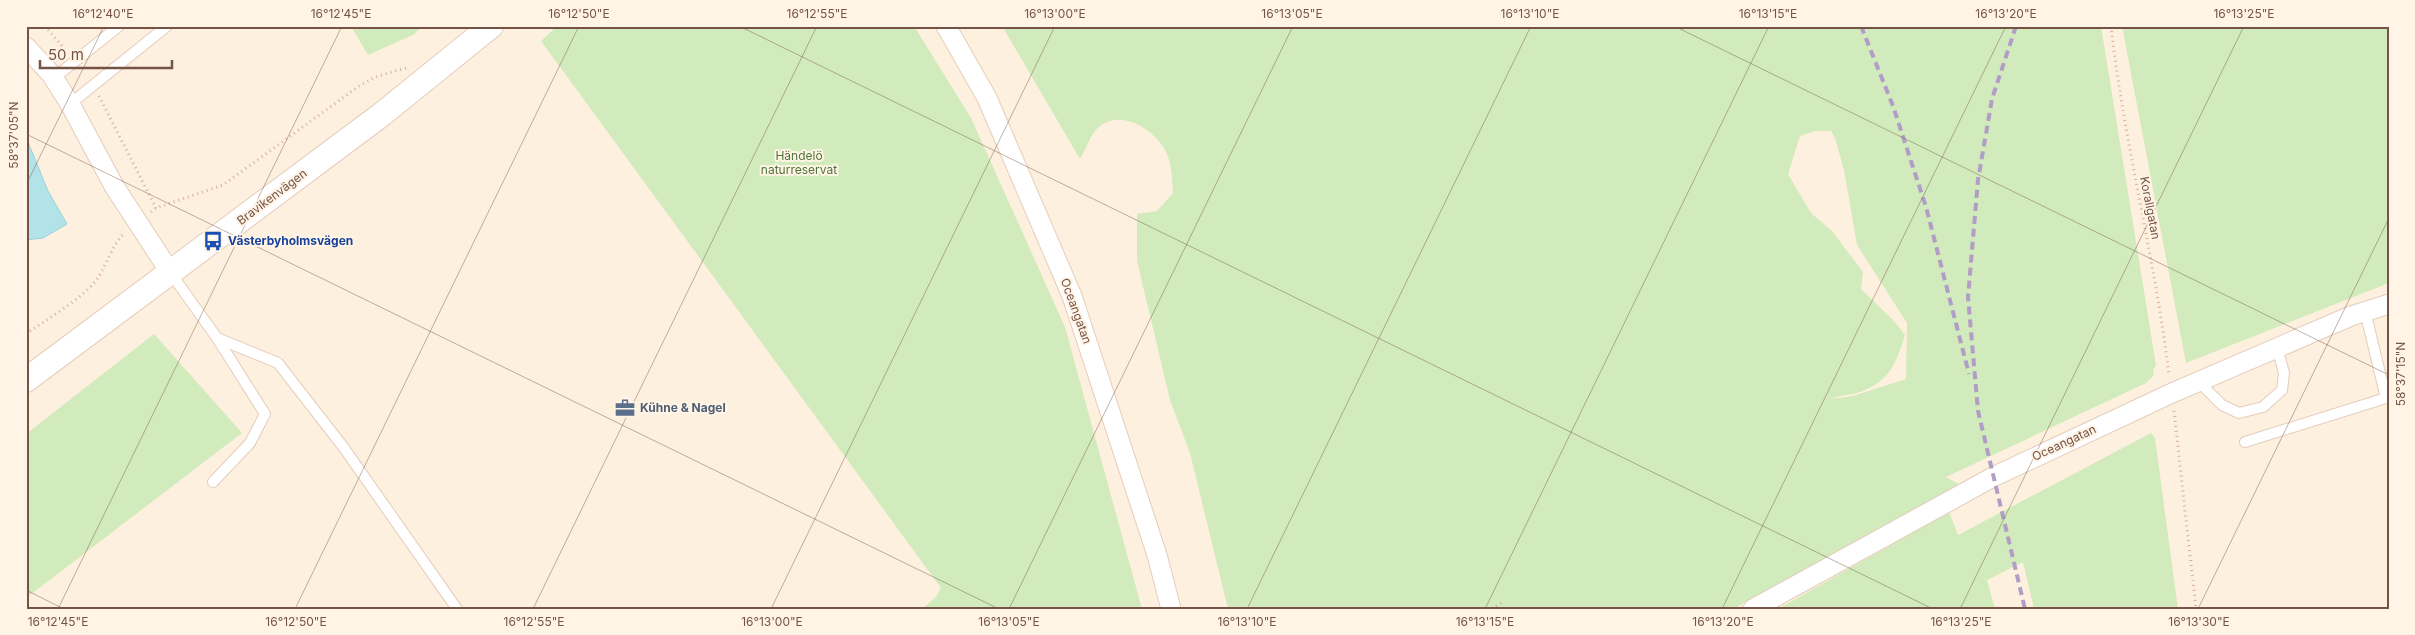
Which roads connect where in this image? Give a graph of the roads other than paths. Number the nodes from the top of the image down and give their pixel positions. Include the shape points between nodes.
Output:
1 (118, 26) edge
2 (167, 26) edge
3 (491, 26) edge
4 (946, 26) edge
5 (26, 47) edge
6 (54, 78) junction
7 (70, 104) junction
8 (170, 272) junction
9 (2389, 304) edge
10 (2365, 311) junction
11 (217, 338) junction
12 (2277, 348) junction
13 (26, 380) edge
14 (2198, 381) junction
15 (2245, 442) dead end
16 (213, 482) dead end
17 (457, 609) edge
18 (1171, 609) edge
19 (1752, 609) edge

1 - 6 lane
2 - 7 lane
3 - 8 street, Bravikenvägen via 381,115
4 - 18 street, Oceangatan via 986,98 1072,296 1157,555
5 - 6 street
6 - 7 street
7 - 8 street via 114,186
8 - 11 lane
8 - 13 street, Bravikenvägen
9 - 10 street, Oceangatan
10 - 12 street, Oceangatan
10 - 15 lane via 2386,398
11 - 16 lane via 265,414 250,443
11 - 17 lane via 278,363 344,448
12 - 14 street, Oceangatan
12 - 14 lane via 2284,373 2282,390 2263,407 2239,412 2222,405
14 - 19 street, Oceangatan via 1994,477

